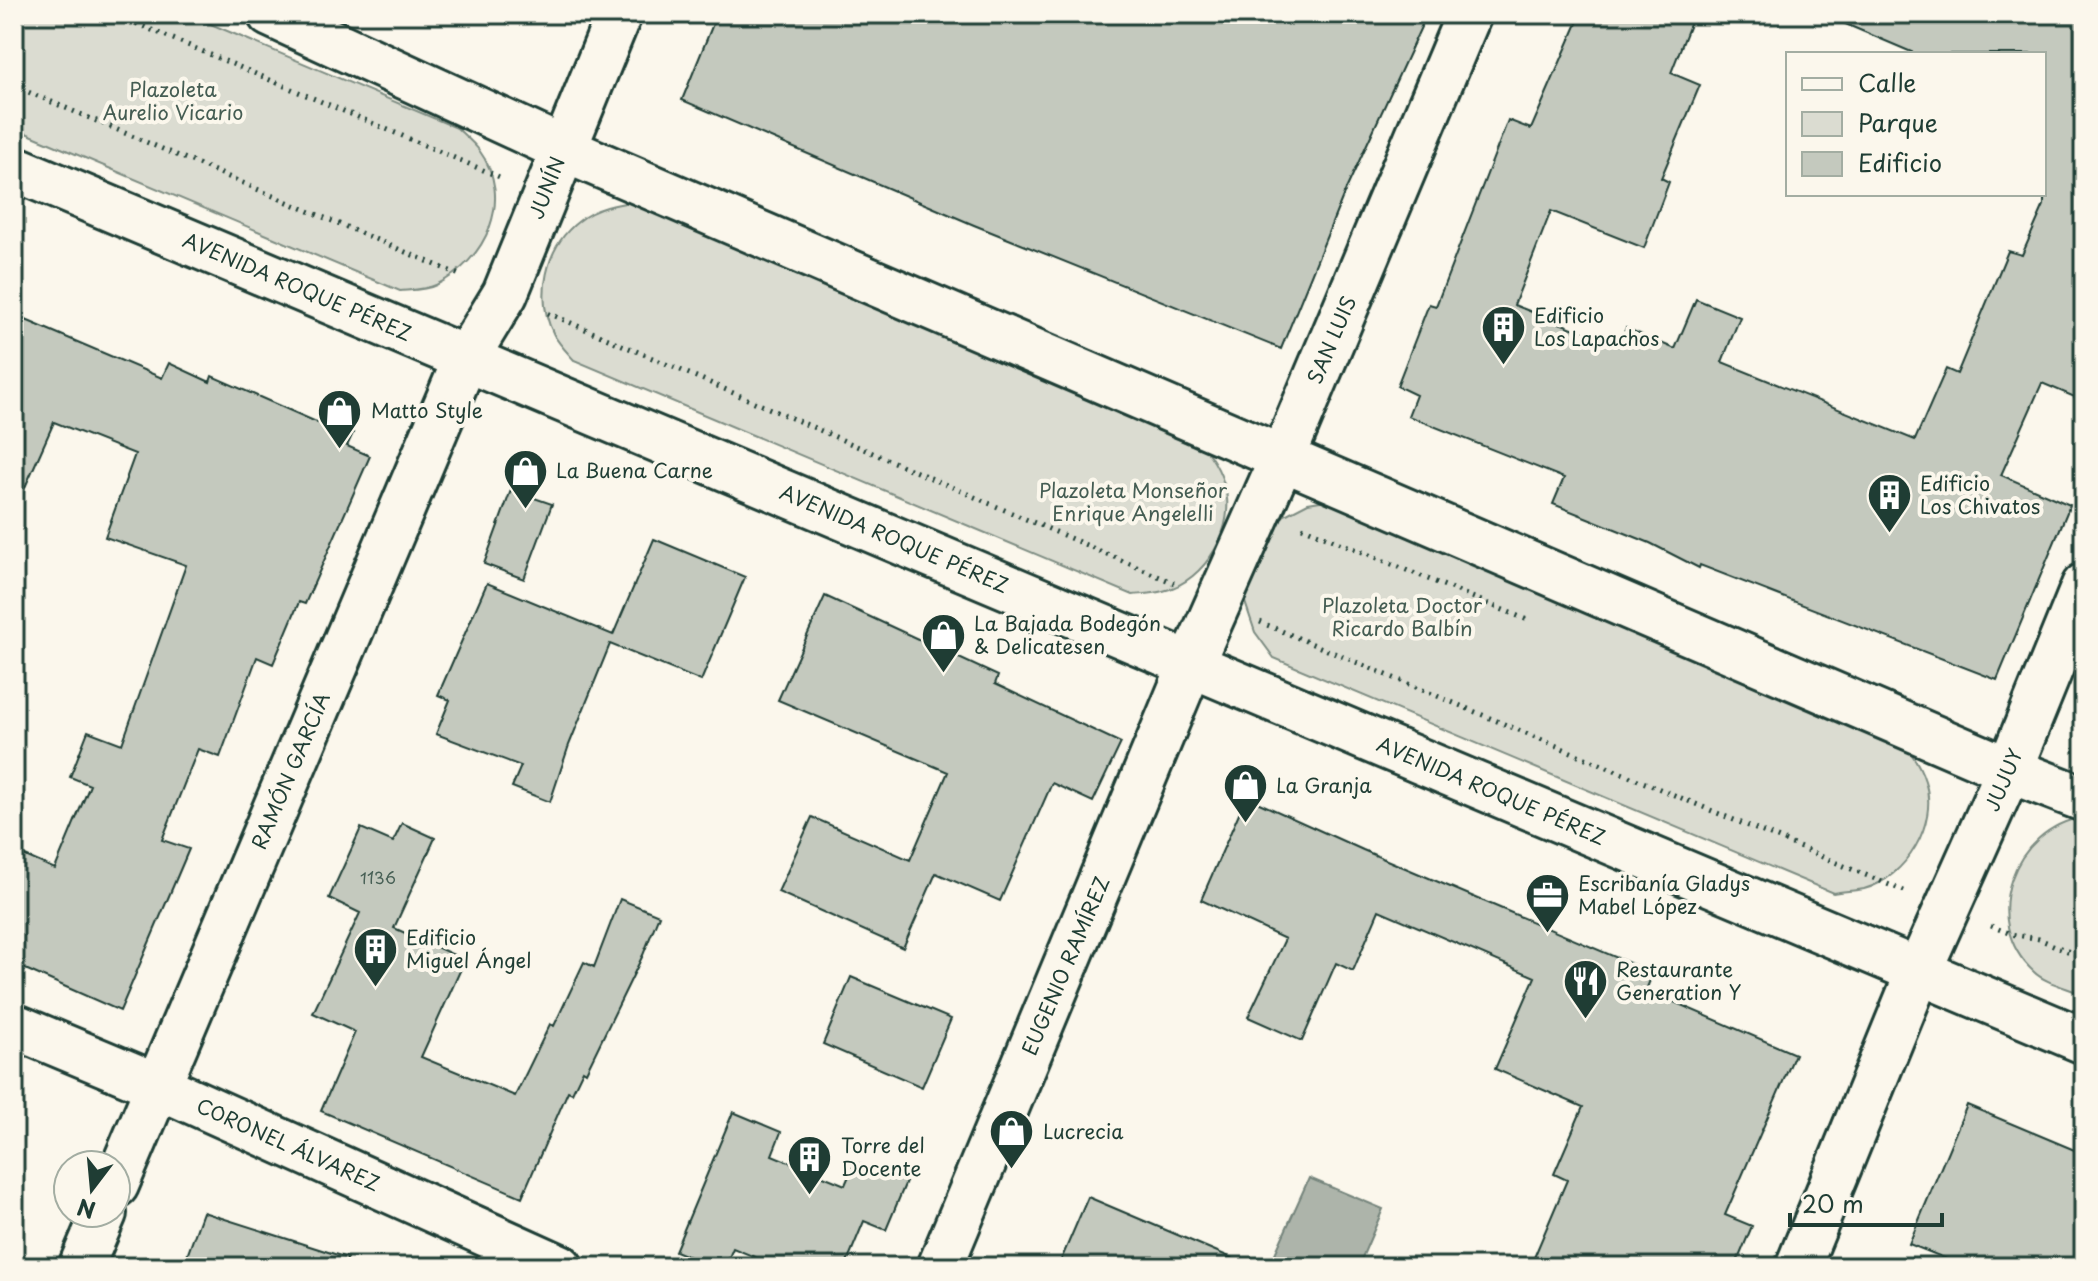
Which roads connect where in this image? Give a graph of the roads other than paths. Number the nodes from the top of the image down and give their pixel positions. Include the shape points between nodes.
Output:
1 (270, 14) edge
2 (619, 14) edge
3 (1469, 14) edge
4 (563, 149) junction
5 (14, 168) edge
6 (466, 358) junction
7 (1282, 459) junction
8 (2084, 586) edge
9 (1191, 664) junction
10 (2009, 770) junction
11 (2084, 799) edge
12 (1918, 973) junction
13 (14, 1026) edge
14 (2084, 1041) edge
15 (158, 1086) junction
16 (131, 1149) edge
17 (97, 1229) edge
18 (81, 1267) edge
19 (560, 1267) edge
20 (940, 1267) edge
21 (1798, 1267) edge

1 - 4 main road
2 - 4 main road, JUNÍN
3 - 7 main road, SAN LUIS
4 - 6 main road, JUNÍN via 505,294
4 - 7 main road
5 - 6 main road, AVENIDA ROQUE PÉREZ
6 - 9 main road, AVENIDA ROQUE PÉREZ
6 - 15 main road, RAMÓN GARCÍA
7 - 9 main road, SAN LUIS
7 - 10 main road
8 - 10 main road, JUJUY
9 - 12 main road, AVENIDA ROQUE PÉREZ
9 - 20 main road, EUGENIO RAMÍREZ
10 - 11 main road
10 - 12 main road, JUJUY
12 - 14 main road, AVENIDA ROQUE PÉREZ
12 - 21 main road, JUJUY
13 - 15 main road, CORONEL ÁLVAREZ
15 - 16 main road, RAMÓN GARCÍA
15 - 19 main road, CORONEL ÁLVAREZ
17 - 18 main road

